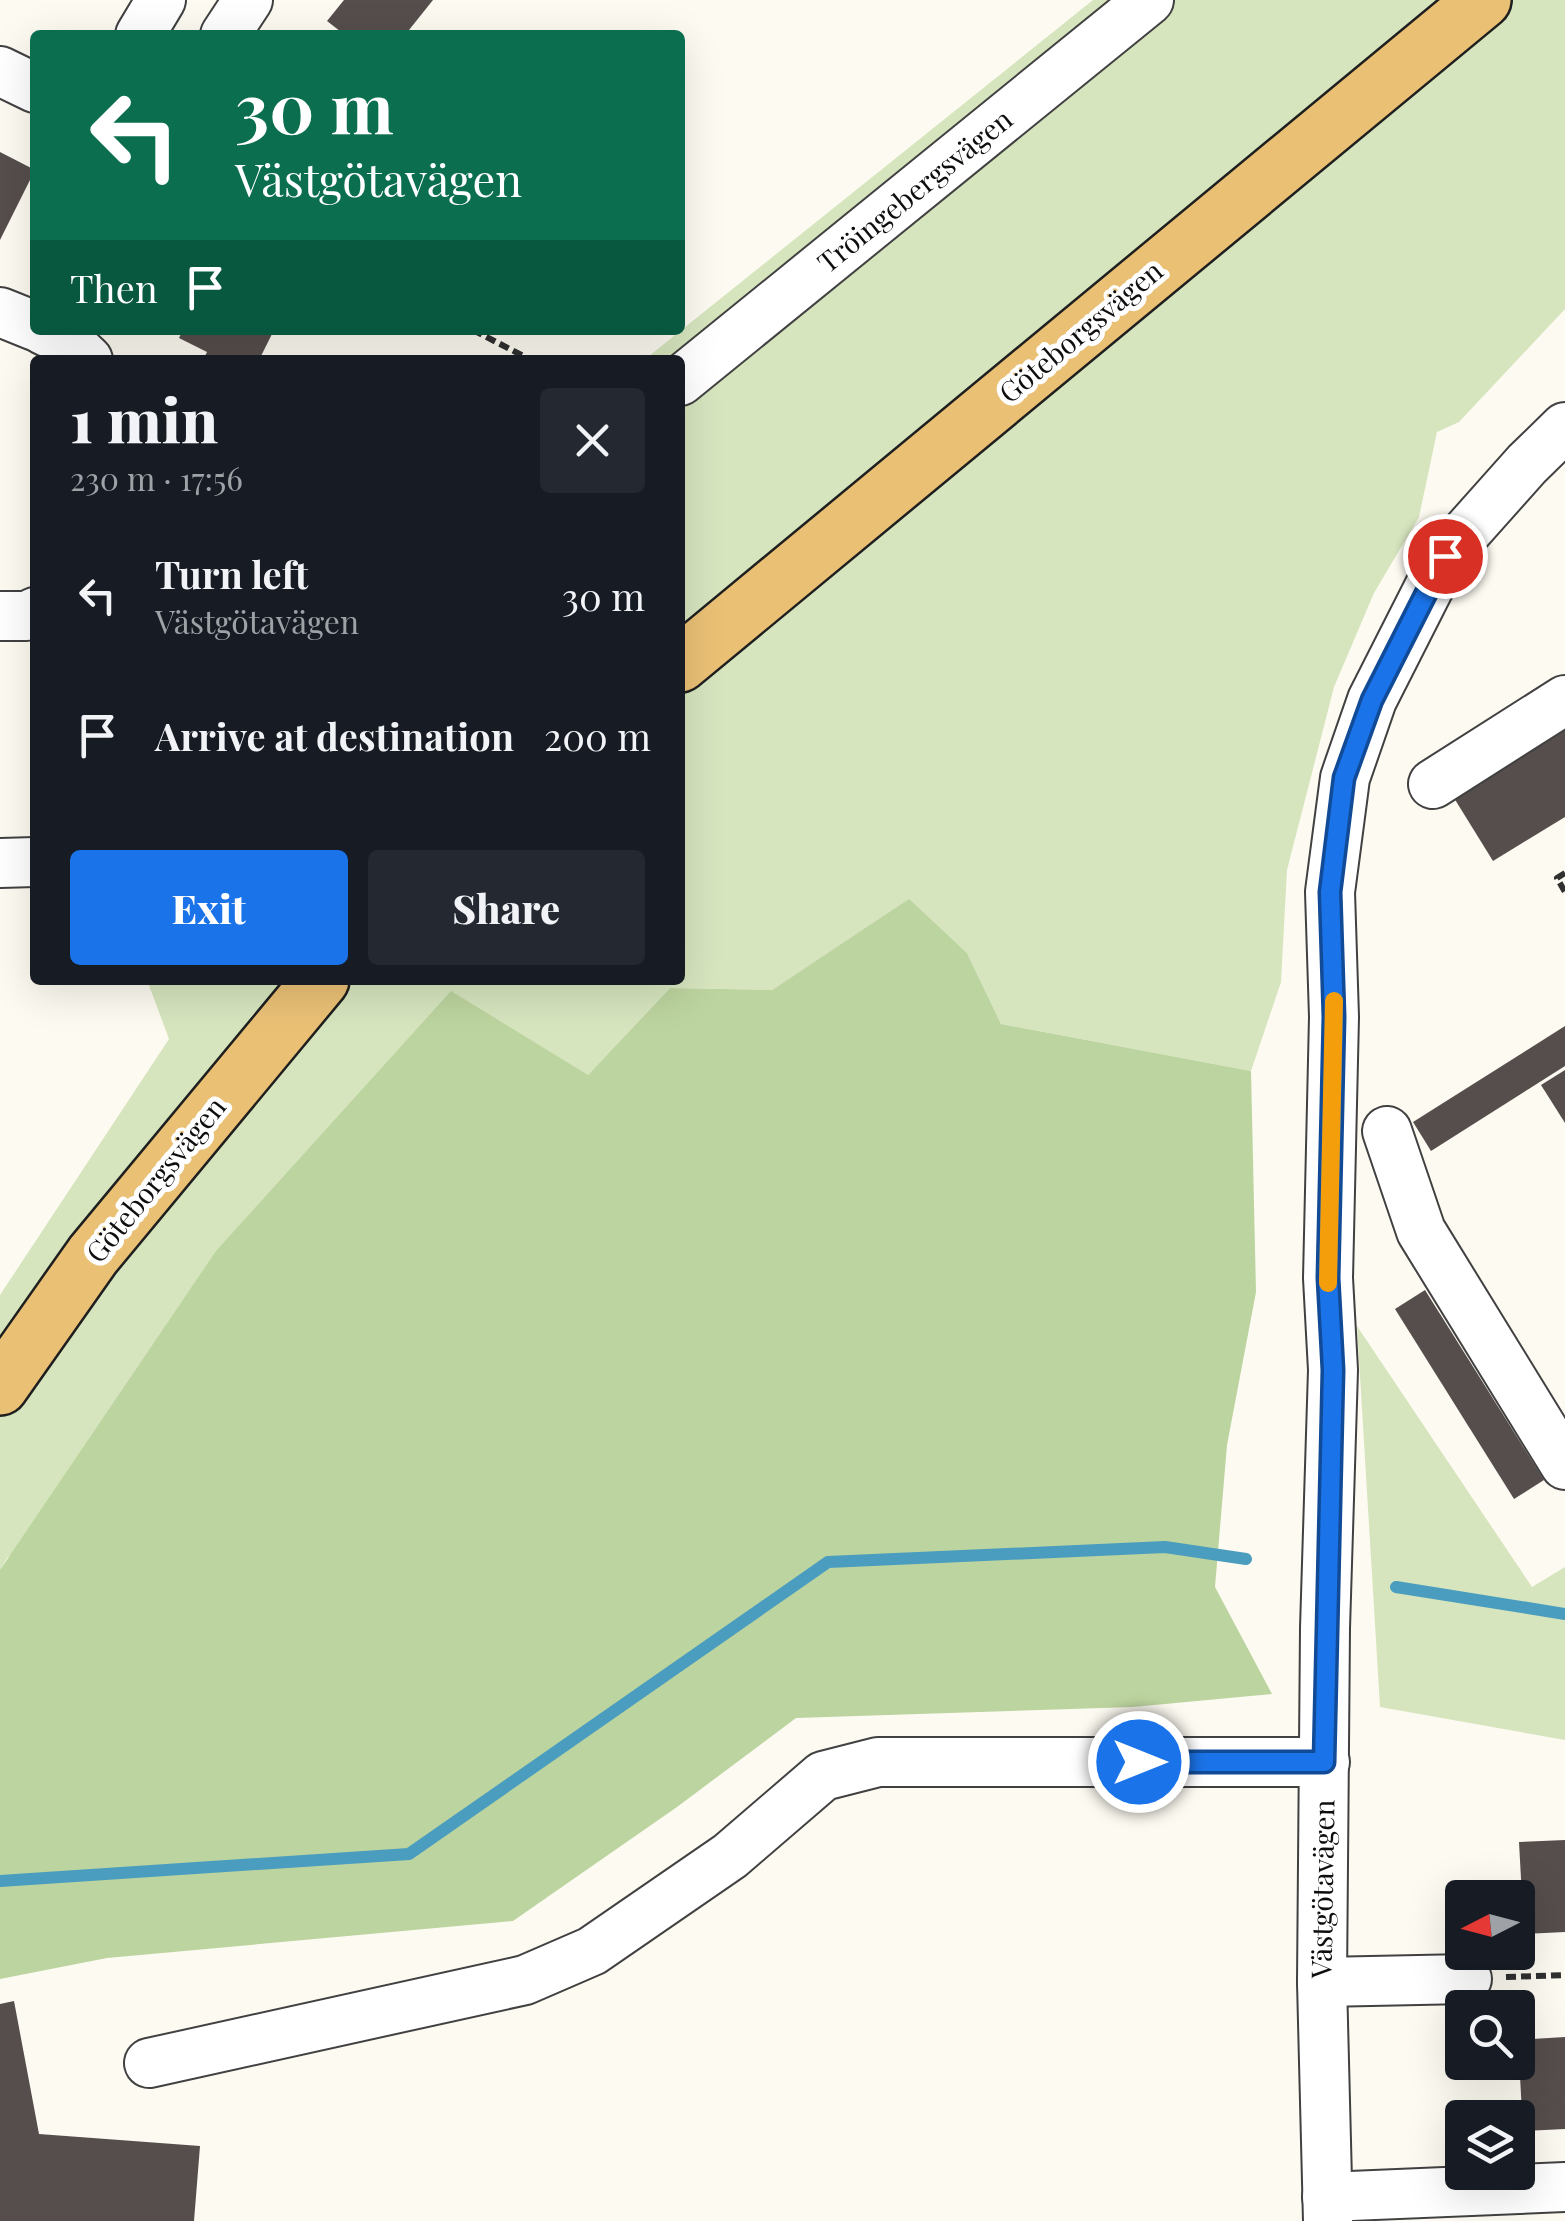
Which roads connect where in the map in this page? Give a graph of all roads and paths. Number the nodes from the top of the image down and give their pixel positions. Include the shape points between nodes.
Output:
1 (162, 0) edge
2 (248, 0) edge
3 (1150, 0) edge
4 (1483, 0) edge
5 (143, 30) edge
6 (228, 30) edge
7 (0, 71) edge
8 (30, 86) edge
9 (0, 312) edge
10 (30, 324) edge
11 (53, 335) edge
12 (483, 335) edge
13 (83, 355) edge
14 (521, 355) edge
15 (685, 378) edge
16 (1565, 427) edge
17 (30, 614) edge
18 (0, 616) edge
19 (685, 660) edge
20 (1565, 700) edge
21 (1432, 784) dead end
22 (30, 862) edge
23 (0, 863) edge
24 (1565, 873) edge
25 (1565, 892) edge
26 (317, 985) edge
27 (1386, 1130) dead end
28 (5, 1367) edge
29 (1565, 1465) edge
30 (1324, 1762) junction
31 (1565, 1974) edge
32 (1467, 1979) joint
33 (1322, 1982) junction
34 (150, 2064) dead end
35 (1565, 2188) edge
36 (1327, 2209) edge

1 - 5 street
2 - 6 street
3 - 15 street, Tröingebergsvägen
4 - 19 main road, Göteborgsvägen
7 - 8 street
9 - 10 street
11 - 13 street
12 - 14 path
16 - 30 street, Västgötavägen via 1445,556 1372,700 1344,778 1330,892 1333,1370
17 - 18 street
20 - 21 street
22 - 23 street
24 - 25 path via 1556,878
26 - 28 main road, Göteborgsvägen
27 - 29 street via 1421,1231
30 - 33 street, Västgötavägen
30 - 34 street via 878,1762 824,1776 730,1856 592,1951 525,1980
31 - 32 path
32 - 33 street
33 - 36 street, Västgötavägen
35 - 36 street

